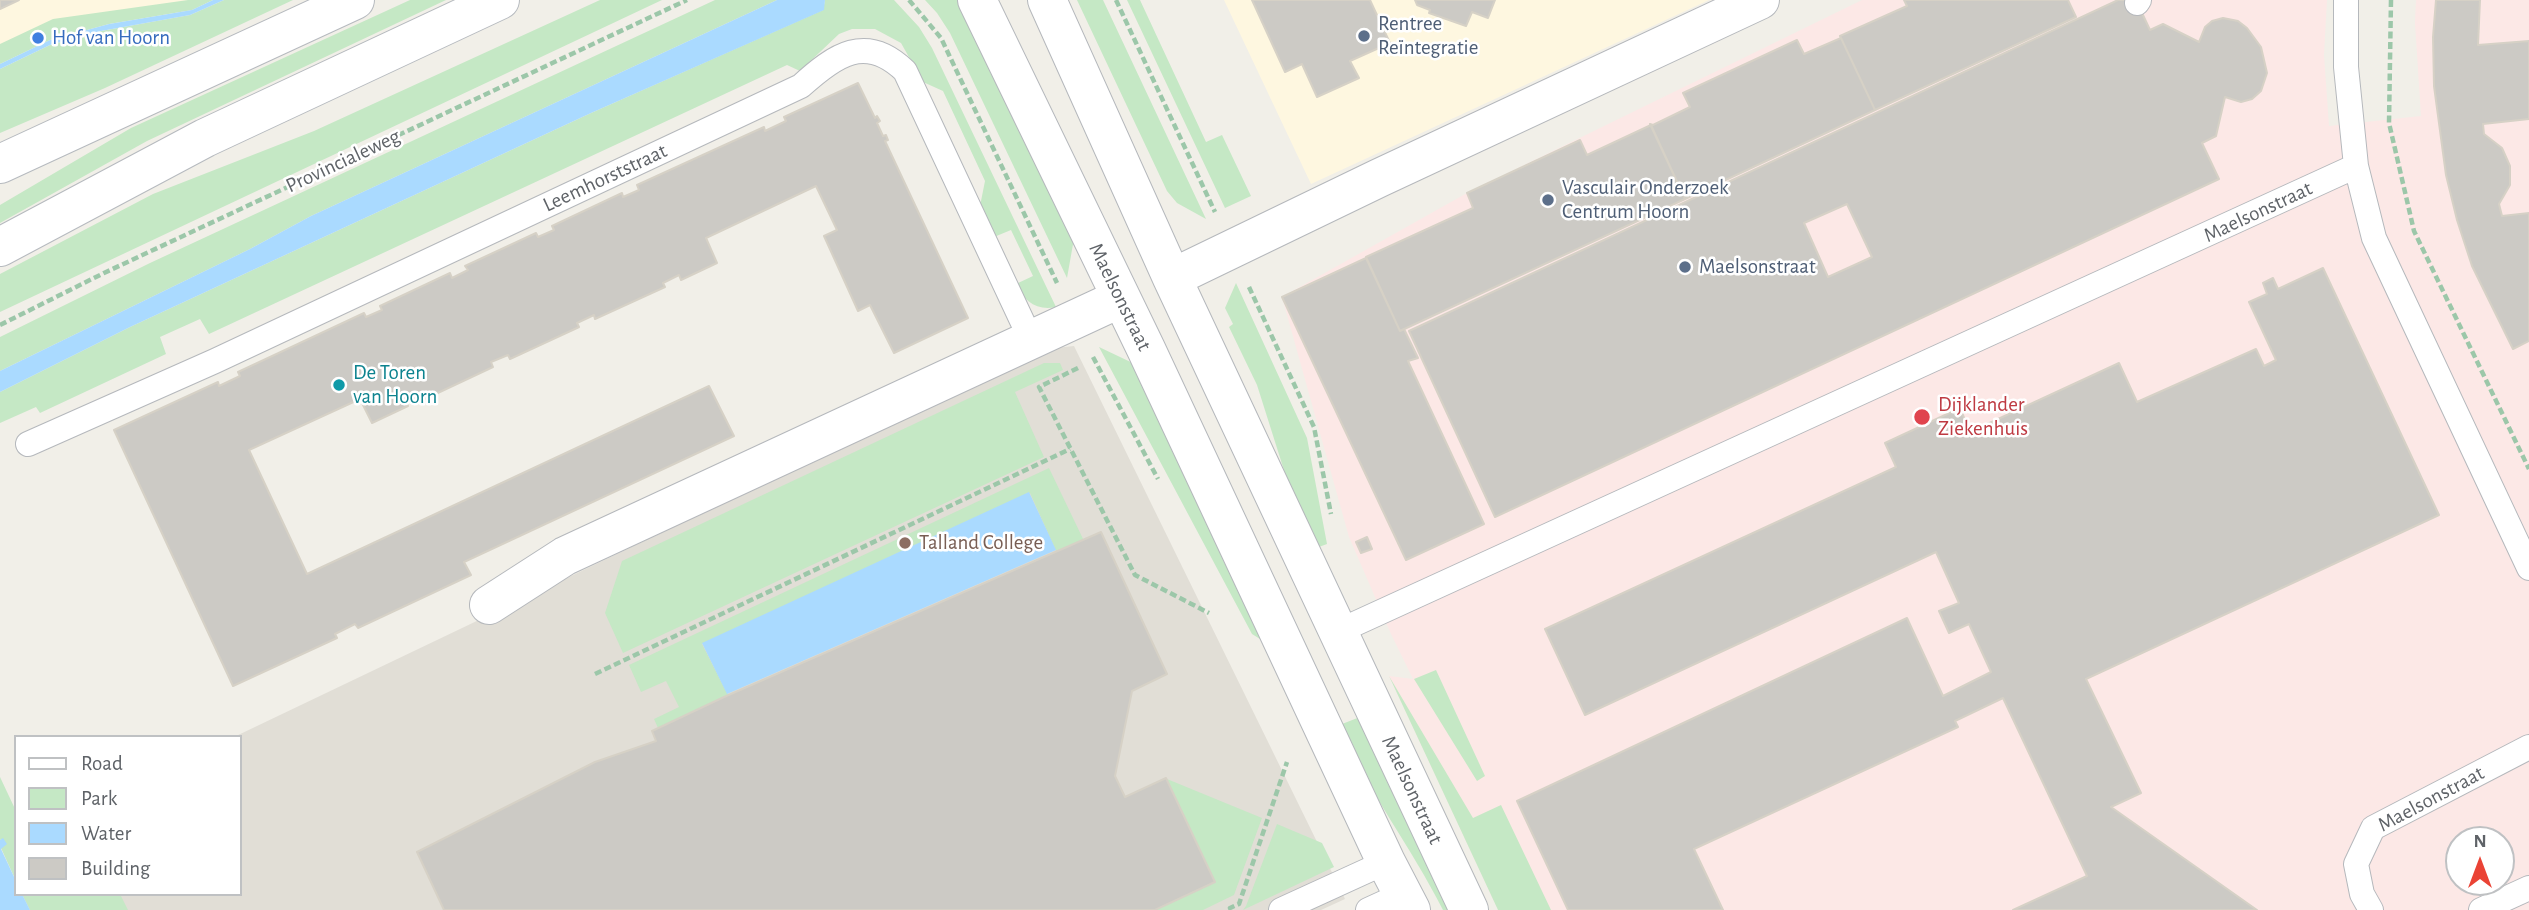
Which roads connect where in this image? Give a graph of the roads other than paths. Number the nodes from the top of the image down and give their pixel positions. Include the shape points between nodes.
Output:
1 (355, 0) edge
2 (500, 0) edge
3 (977, 0) edge
4 (1047, 0) edge
5 (1760, 0) edge
6 (2346, 0) edge
7 (0, 164) edge
8 (2356, 166) junction
9 (0, 247) edge
10 (1172, 278) junction
11 (1121, 298) junction
12 (1031, 340) junction
13 (28, 444) dead end
14 (2529, 568) edge
15 (489, 605) dead end
16 (1337, 632) junction
17 (2529, 747) edge
18 (1400, 888) edge
19 (2529, 888) edge
20 (1281, 910) edge
21 (1368, 910) edge
22 (1469, 910) edge
23 (2371, 910) edge
24 (2481, 910) edge

1 - 7 street
2 - 9 street via 205,138
3 - 11 street, Maelsonstraat
4 - 10 street, Maelsonstraat
5 - 10 street
6 - 8 lane via 2346,67
8 - 14 lane via 2374,237
8 - 16 lane, Maelsonstraat
10 - 16 street, Maelsonstraat
11 - 12 street
11 - 18 street, Maelsonstraat
12 - 13 lane, Leemhorststraat via 905,71 891,57 848,52 826,63 801,86
12 - 15 street via 565,555
16 - 22 street, Maelsonstraat
17 - 23 lane, Maelsonstraat via 2373,828 2356,864 2362,894
18 - 20 lane
18 - 21 lane
19 - 24 lane

